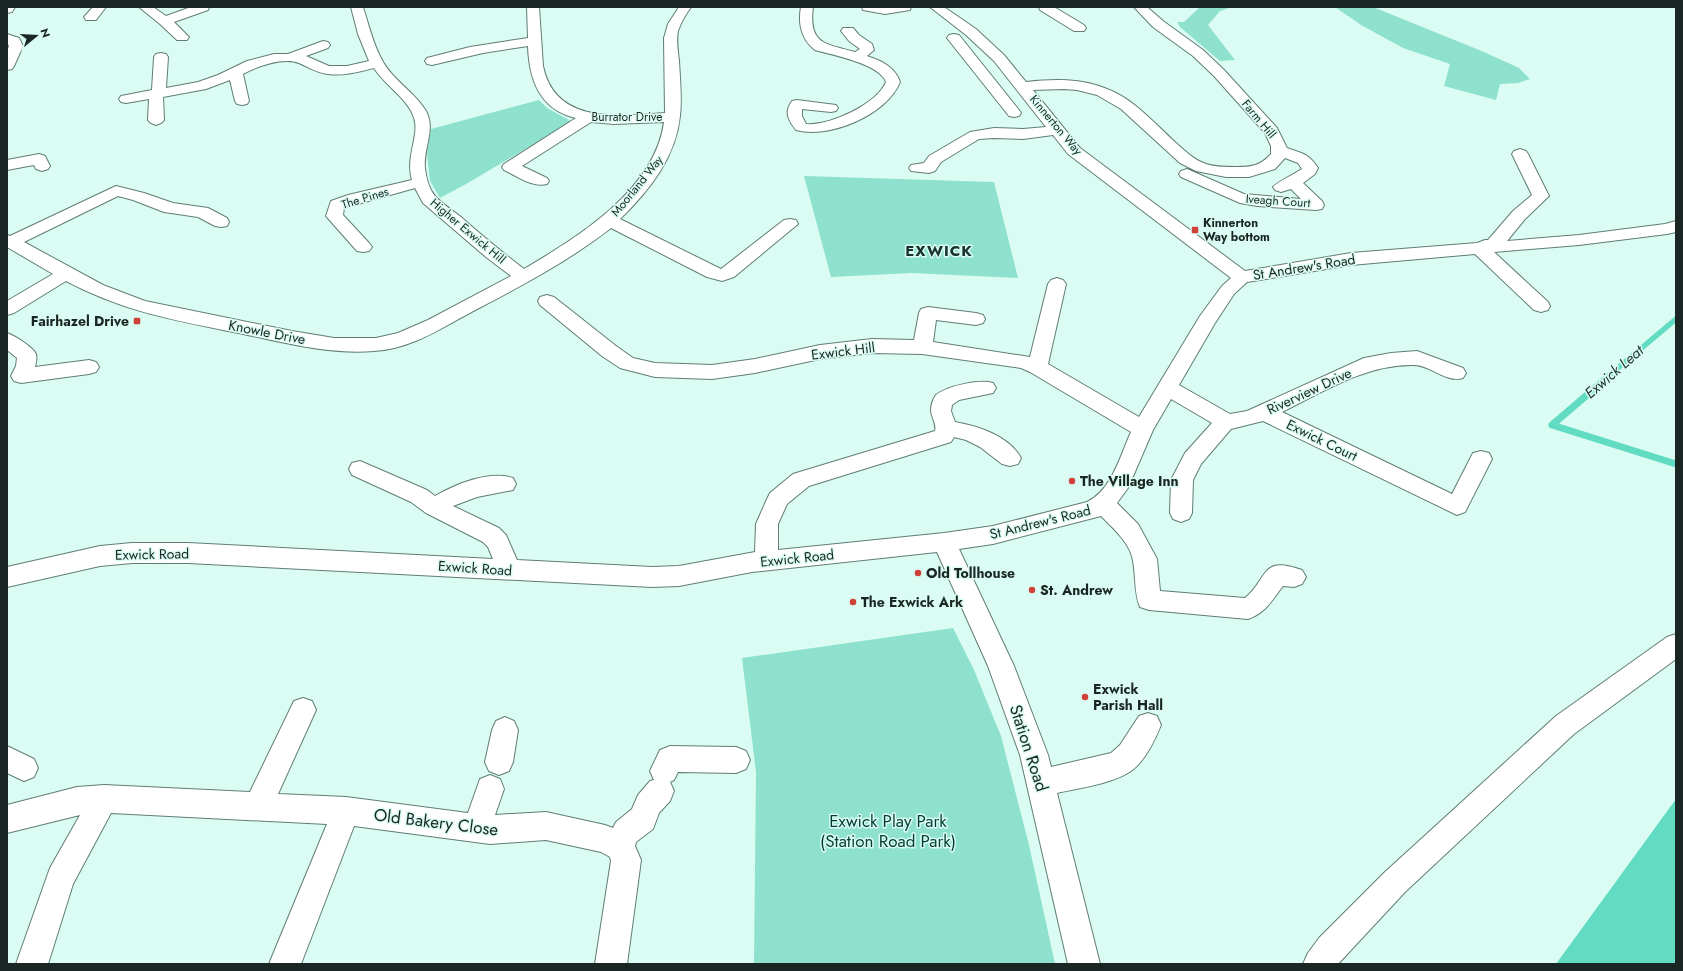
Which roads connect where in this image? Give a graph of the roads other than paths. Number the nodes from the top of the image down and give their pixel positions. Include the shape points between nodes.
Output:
1 (100, 7) edge
2 (145, 7) edge
3 (203, 7) edge
4 (357, 7) edge
5 (533, 7) edge
6 (685, 7) edge
7 (807, 7) edge
8 (868, 7) edge
9 (905, 7) edge
10 (936, 7) edge
11 (1044, 7) edge
12 (1140, 7) edge
13 (91, 17) dead end
14 (165, 21) junction
15 (1056, 25) dead end
16 (848, 31) dead end
17 (182, 37) dead end
18 (7, 38) edge
19 (954, 38) dead end
20 (535, 41) junction
21 (324, 46) dead end
22 (161, 57) dead end
23 (292, 57) junction
24 (856, 58) junction
25 (999, 58) junction
26 (432, 61) dead end
27 (378, 63) junction
28 (974, 63) junction
29 (7, 66) edge
30 (236, 73) junction
31 (1024, 87) junction
32 (158, 93) junction
33 (126, 99) dead end
34 (242, 102) dead end
35 (831, 108) dead end
36 (1014, 113) dead end
37 (673, 117) junction
38 (587, 118) junction
39 (156, 120) dead end
40 (1056, 130) junction
41 (1279, 150) junction
42 (1520, 154) dead end
43 (1193, 164) junction
44 (7, 165) edge
45 (42, 166) dead end
46 (929, 170) dead end
47 (421, 182) junction
48 (541, 182) dead end
49 (1294, 182) junction
50 (1267, 192) dead end
51 (608, 221) junction
52 (220, 222) dead end
53 (790, 224) dead end
54 (1676, 226) edge
55 (768, 227) dead end
56 (9, 241) edge
57 (363, 247) dead end
58 (1485, 248) junction
59 (706, 264) junction
60 (65, 274) junction
61 (524, 277) junction
62 (1242, 277) junction
63 (1057, 284) dead end
64 (547, 301) dead end
65 (1542, 306) dead end
66 (7, 309) edge
67 (976, 319) dead end
68 (7, 340) edge
69 (922, 347) junction
70 (89, 367) dead end
71 (1037, 367) junction
72 (1456, 374) dead end
73 (986, 388) dead end
74 (1168, 388) junction
75 (1263, 412) junction
76 (1226, 421) junction
77 (946, 428) junction
78 (1143, 429) junction
79 (1010, 458) dead end
80 (1481, 459) dead end
81 (360, 469) dead end
82 (505, 484) dead end
83 (1104, 504) junction
84 (434, 507) junction
85 (1180, 513) dead end
86 (944, 542) junction
87 (766, 561) junction
88 (509, 570) junction
89 (7, 577) edge
90 (1294, 577) dead end
91 (1676, 645) edge
92 (303, 710) dead end
93 (1148, 725) dead end
94 (505, 730) dead end
95 (736, 760) dead end
96 (499, 762) dead end
97 (1042, 783) junction
98 (490, 789) dead end
99 (104, 799) junction
100 (258, 807) junction
101 (346, 811) junction
102 (7, 819) edge
103 (477, 828) junction
104 (620, 847) junction
105 (32, 964) edge
106 (285, 964) edge
107 (612, 964) edge
108 (1084, 964) edge
109 (1319, 964) edge

1 - 13 street
2 - 14 street
3 - 14 street
4 - 27 street, Higher Exwick Hill
5 - 20 street, Burrator Drive
6 - 37 street, Moorland Way via 676,21 670,40
7 - 24 street via 805,17 809,44
8 - 9 street via 885,10
10 - 25 street, Kinnerton Way via 971,32
11 - 15 street via 1074,24
12 - 41 street, Farm Hill via 1219,73 1272,131
14 - 17 street
16 - 24 street via 867,47 867,50
18 - 29 street via 14,41 16,46
19 - 28 street
20 - 26 street via 454,49
20 - 38 street, Burrator Drive via 538,74 544,90 561,107
21 - 23 street
22 - 32 street
23 - 27 street via 306,60 326,70 347,70
23 - 30 street via 262,61
24 - 35 street via 885,70 894,80 894,85 876,103 837,130 800,127 794,116 798,104
25 - 28 street
25 - 31 street, Kinnerton Way
27 - 47 street, Higher Exwick Hill via 387,77 406,94 422,120 417,162
28 - 36 street
30 - 32 street via 200,86
30 - 34 street
31 - 40 street, Kinnerton Way
31 - 43 street, Farm Hill via 1053,83 1094,88 1118,100
32 - 33 street
32 - 39 street
37 - 38 street, Burrator Drive via 620,120
37 - 51 street, Moorland Way via 665,150 657,164
38 - 48 street via 510,167
40 - 46 street via 975,136 935,159
40 - 62 street, Kinnerton Way via 1074,151
41 - 43 street, Farm Hill via 1279,155 1269,166 1249,172 1216,171
41 - 49 street, Iveagh Court via 1304,160 1310,168
42 - 58 street via 1541,196
43 - 49 street, Iveagh Court via 1183,172 1240,198 1316,205
44 - 45 street via 39,159
47 - 57 street, The Pines via 354,199 337,206 334,216
47 - 61 street, Higher Exwick Hill via 429,199
49 - 50 street, Iveagh Court
51 - 59 street
51 - 61 street, Moorland Way
52 - 56 street, Knowle Drive via 202,212 170,208 116,191
53 - 59 street via 728,273 722,275
54 - 58 street via 1579,240
55 - 59 street
56 - 60 street, Knowle Drive
58 - 62 street, St Andrew's Road via 1472,241 1438,238 1360,249 1351,258
58 - 65 street
60 - 61 street, Knowle Drive via 112,296 161,311 276,335 350,346 396,341
60 - 66 street
62 - 74 street, St Andrew's Road via 1228,290 1207,320
63 - 71 street
64 - 69 street, Exwick Hill via 627,363 655,370 712,372 820,352 872,346
67 - 69 street via 928,313
68 - 70 street via 27,356 21,376
69 - 71 street, Exwick Hill via 1023,362
71 - 78 street, Exwick Hill
72 - 75 street, Riverview Drive via 1417,358 1391,360 1364,366
73 - 77 street via 954,394 943,401 941,412
74 - 76 street
74 - 78 street, St Andrew's Road
75 - 76 street, Riverview Drive via 1234,422
75 - 80 street, Exwick Court via 1457,506
76 - 85 street via 1193,459 1182,480
77 - 79 street via 967,431 996,445
77 - 87 street via 944,436 801,480 778,499 766,524
78 - 83 street, St Andrew's Road via 1117,488
81 - 84 street via 419,496
82 - 84 street via 473,489 448,498
83 - 86 street, St Andrew's Road via 1092,510 993,535
83 - 90 street via 1130,531 1145,559 1148,600 1248,609 1255,606 1277,576
84 - 88 street via 491,535 498,542
86 - 87 street, Exwick Road
86 - 97 street, Station Road via 1001,666
87 - 88 street, Exwick Road via 679,576 652,577
88 - 89 street, Exwick Road via 188,552 100,556
91 - 109 street via 1565,725 1395,882 1330,949
92 - 100 street
93 - 97 street via 1130,754 1121,762 1110,767
94 - 96 street
95 - 104 street via 670,759 643,819 626,832
97 - 108 street, Station Road
98 - 103 street
99 - 100 street, Old Bakery Close
99 - 102 street, Old Bakery Close via 77,801
99 - 105 street via 60,878
100 - 101 street, Old Bakery Close
101 - 103 street, Old Bakery Close
101 - 106 street
103 - 104 street, Old Bakery Close via 497,830 546,826 605,839
104 - 107 street via 626,860

